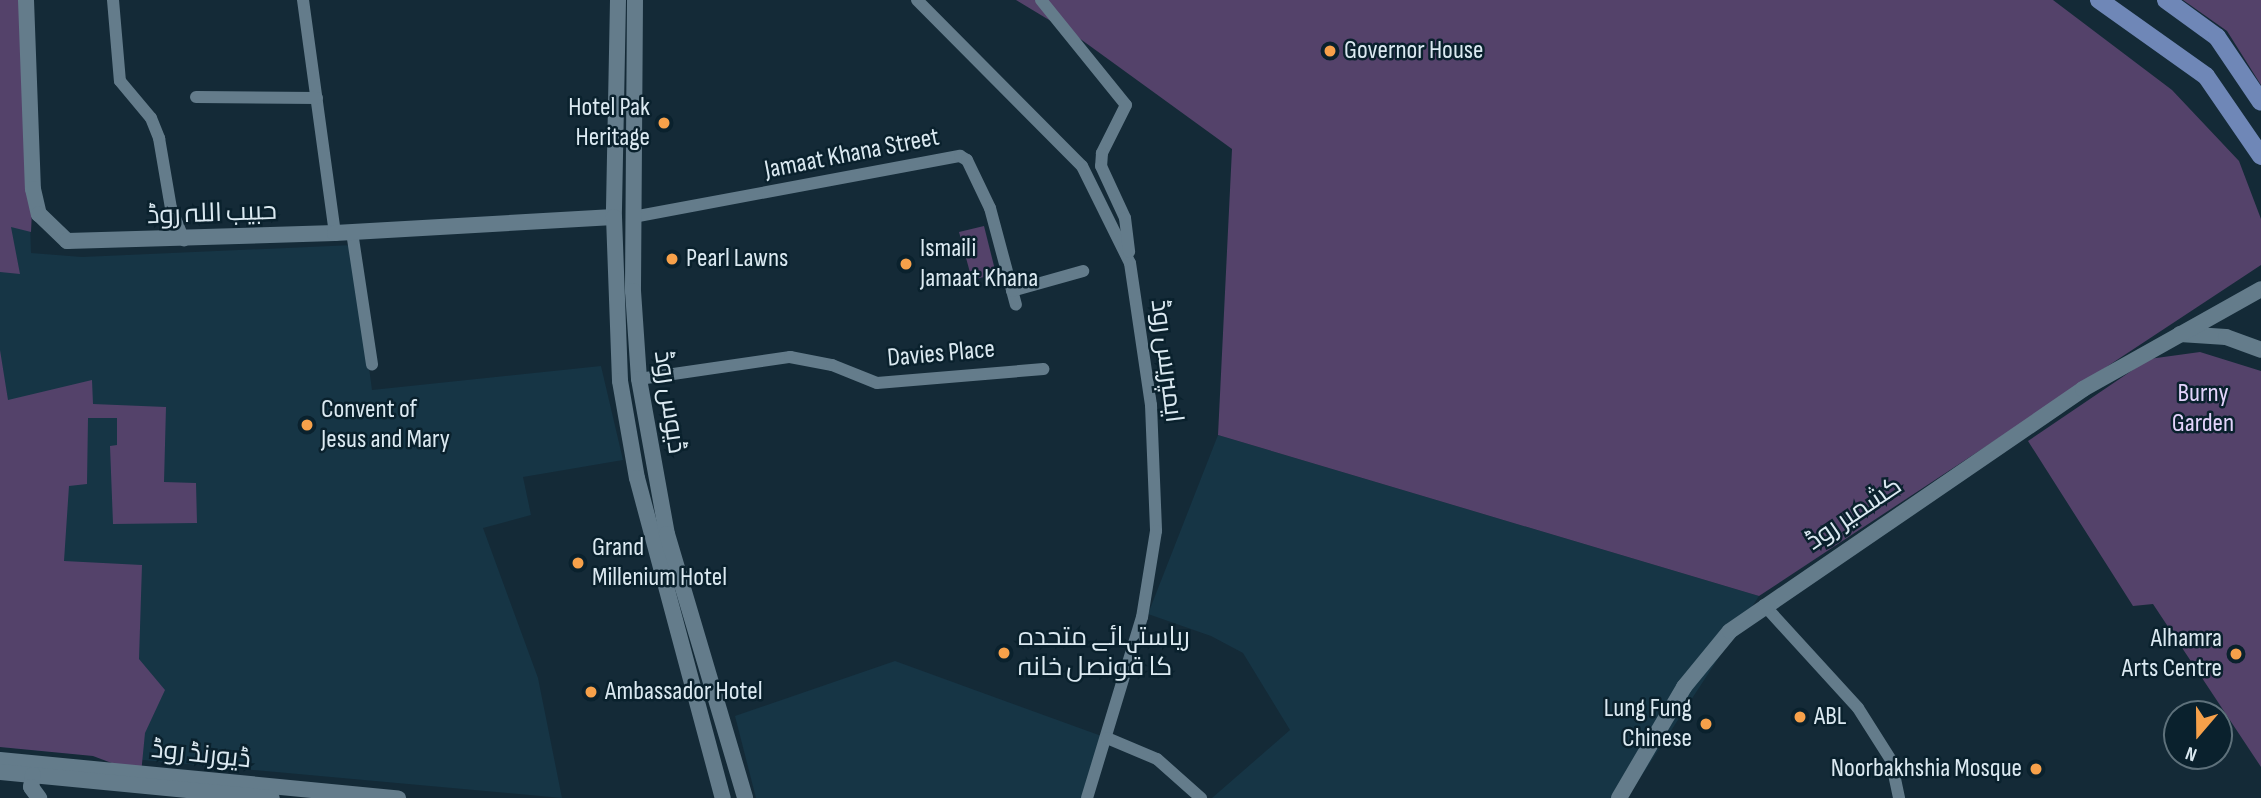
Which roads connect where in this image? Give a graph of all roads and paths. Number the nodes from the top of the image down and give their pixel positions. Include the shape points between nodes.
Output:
1 (26, 0) edge
2 (113, 0) edge
3 (303, 0) edge
4 (618, 0) edge
5 (635, 0) edge
6 (917, 0) edge
7 (1041, 0) edge
8 (2099, 0) edge
9 (2166, 0) edge
10 (196, 97) dead end
11 (317, 97) junction
12 (2261, 102) edge
13 (2261, 156) edge
14 (614, 217) junction
15 (633, 218) junction
16 (352, 232) junction
17 (335, 233) junction
18 (184, 240) junction
19 (1130, 263) junction
20 (1083, 271) dead end
21 (2261, 289) edge
22 (1012, 291) junction
23 (1016, 305) dead end
24 (2178, 334) junction
25 (2261, 350) edge
26 (372, 365) dead end
27 (1043, 369) dead end
28 (639, 379) junction
29 (1764, 605) junction
30 (1107, 738) junction
31 (0, 760) edge
32 (0, 772) edge
33 (33, 775) junction
34 (39, 798) edge
35 (272, 798) edge
36 (398, 798) edge
37 (723, 798) edge
38 (746, 798) edge
39 (1087, 798) edge
40 (1201, 798) edge
41 (1619, 798) edge
42 (1899, 798) edge

1 - 18 main road, حبیب اللہ روڈ via 33,189 39,214 67,241
2 - 18 street via 120,80 155,128 171,208
3 - 11 street
4 - 14 main road, ڈیوس روڈ
5 - 15 main road, ڈیوس روڈ
6 - 19 street, ایمپریس روڈ via 1083,166
7 - 19 street via 1121,93 1126,105 1102,153 1101,166 1125,218
8 - 13 main road via 2206,76
9 - 12 main road via 2217,37
10 - 11 street
11 - 17 street
14 - 16 main road, حبیب اللہ روڈ
14 - 37 main road, ڈیوس روڈ via 619,369 634,465
15 - 22 street, Jamaat Khana Street via 960,156 967,160 990,208
15 - 28 main road, ڈیوس روڈ
16 - 17 main road, حبیب اللہ روڈ
16 - 26 street
17 - 18 main road, حبیب اللہ روڈ
19 - 30 street, ایمپریس روڈ via 1151,405 1156,531 1142,617
20 - 22 street
21 - 24 main road, کشمیر روڈ
22 - 23 street, Jamaat Khana Street
24 - 25 main road via 2226,337
24 - 29 main road, کشمیر روڈ via 2083,388
27 - 28 street, Davies Place via 877,383 832,365 790,357
28 - 38 main road, ڈیوس روڈ via 667,534
29 - 41 main road, کشمیر روڈ via 1702,662
29 - 42 street via 1858,708 1891,760
30 - 39 street, ایمپریس روڈ
30 - 40 street via 1157,759
31 - 36 main road, ڈیورنڈ روڈ
32 - 33 main road, ڈیورنڈ روڈ
33 - 34 main road via 31,787
33 - 35 main road, ڈیورنڈ روڈ

